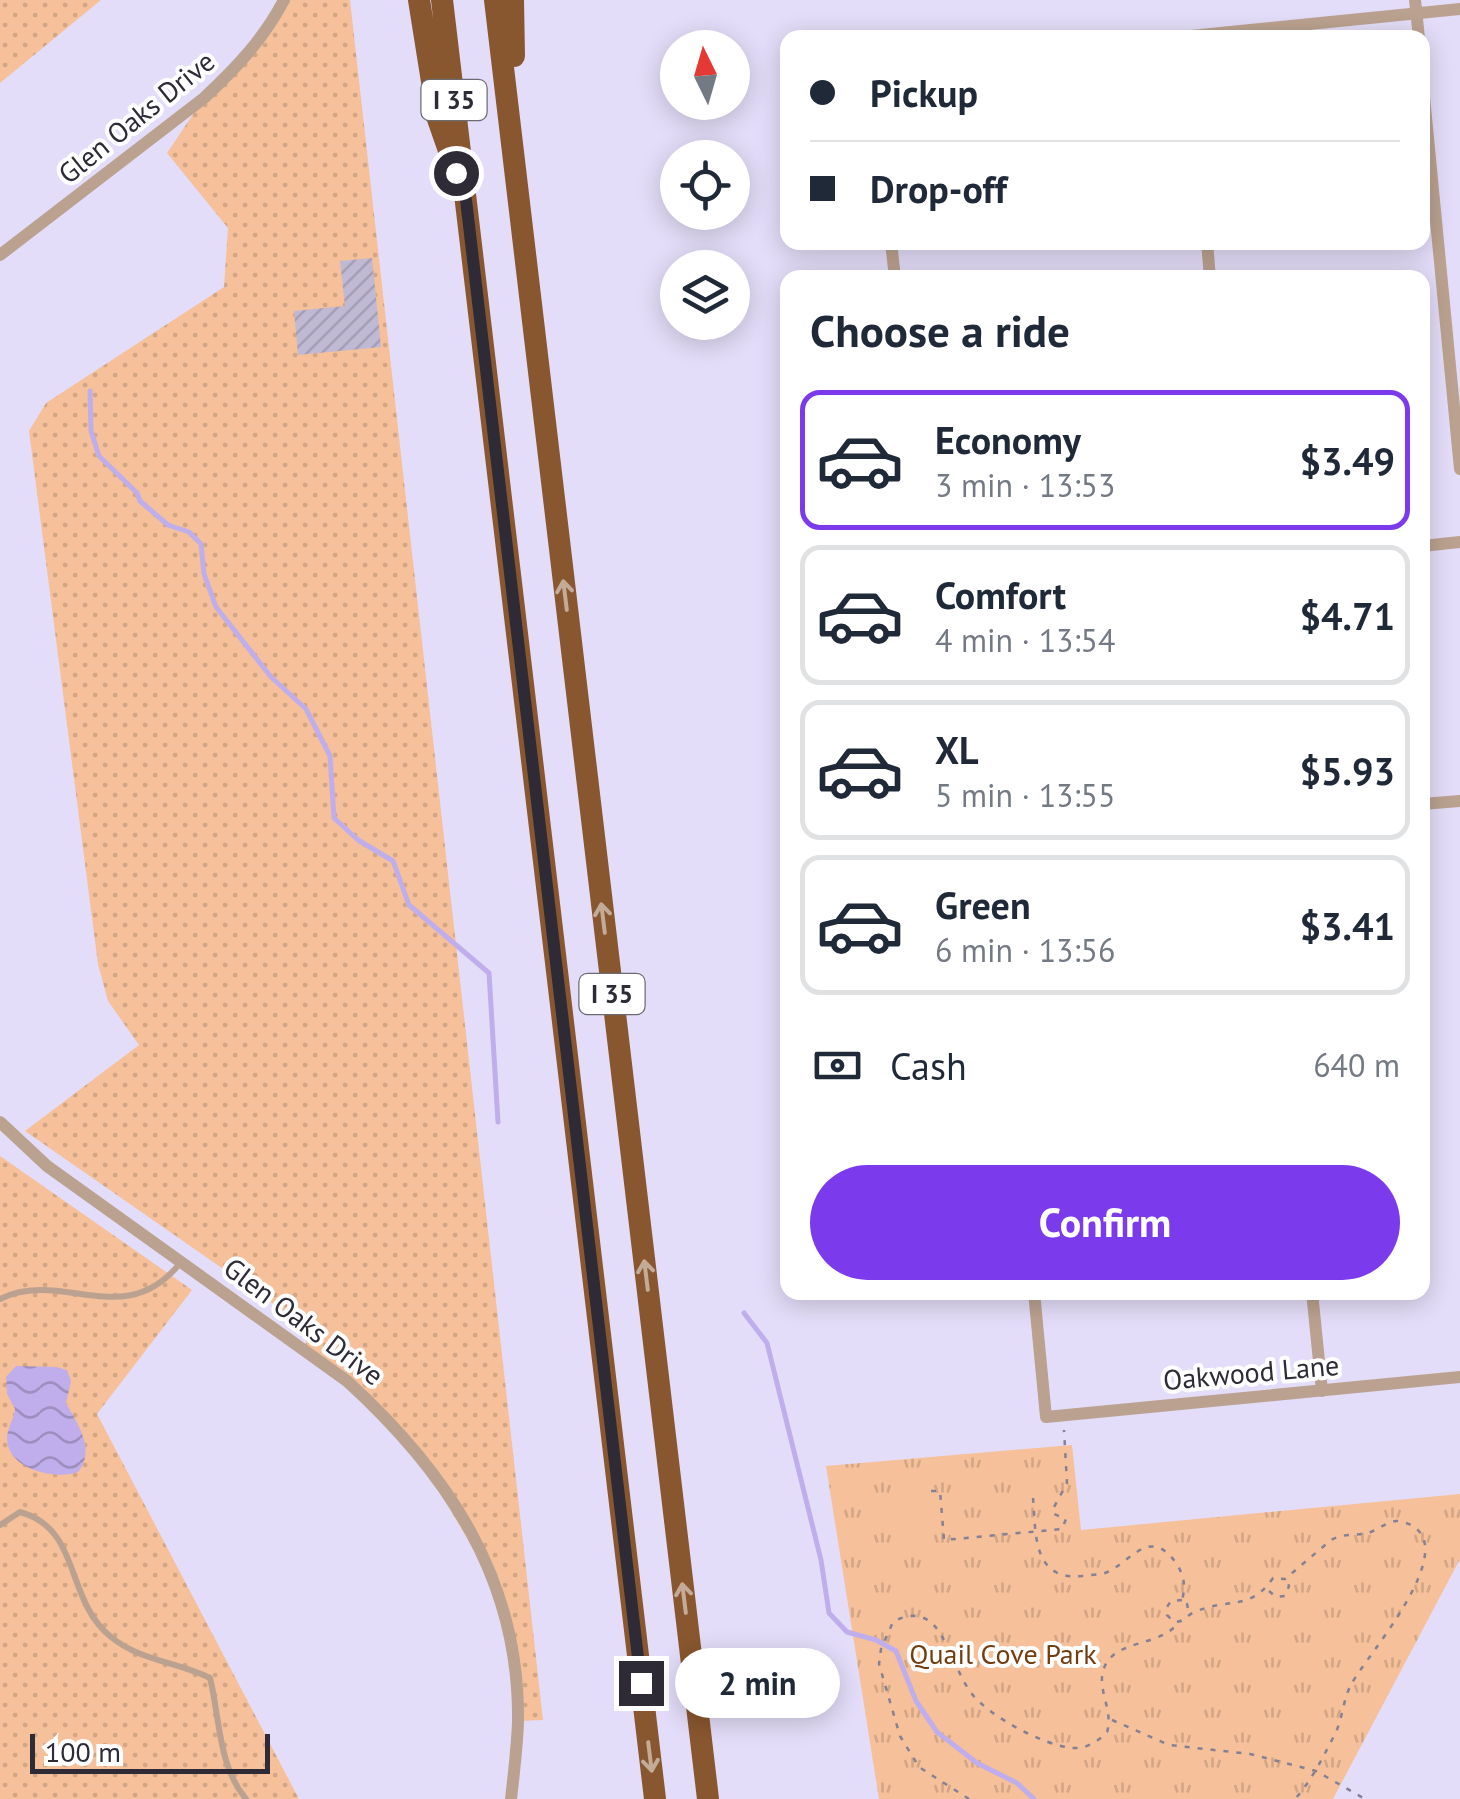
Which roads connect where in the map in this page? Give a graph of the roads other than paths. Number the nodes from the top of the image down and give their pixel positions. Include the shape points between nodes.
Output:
1 (284, 0) edge
2 (419, 0) edge
3 (442, 0) edge
4 (495, 0) edge
5 (513, 0) edge
6 (1416, 7) edge
7 (1460, 9) edge
8 (1241, 30) edge
9 (1430, 159) edge
10 (517, 190) junction
11 (466, 200) junction
12 (0, 255) edge
13 (1460, 469) edge
14 (1460, 542) edge
15 (1430, 545) edge
16 (1460, 800) edge
17 (1430, 803) edge
18 (0, 1122) edge
19 (181, 1261) junction
20 (0, 1299) edge
21 (1035, 1300) edge
22 (1313, 1300) edge
23 (1460, 1377) edge
24 (1322, 1390) junction
25 (0, 1525) edge
26 (246, 1799) edge
27 (511, 1799) edge
28 (654, 1799) edge
29 (708, 1799) edge

1 - 12 street, Glen Oaks Drive via 255,47 204,98
2 - 11 highway via 438,119
3 - 11 highway, I 35
4 - 10 highway, I 35
5 - 10 highway
6 - 7 street
6 - 8 street
9 - 13 street
29 -> 10 highway, I 35
11 -> 28 highway, I 35
14 - 15 street
16 - 17 street
18 - 19 street, Glen Oaks Drive via 38,1159
19 - 20 lane via 158,1284 123,1298 39,1290
19 - 27 street, Glen Oaks Drive via 359,1392 414,1447 467,1523 488,1562 507,1624 518,1721
21 - 24 street, Oakwood Lane via 1046,1417
22 - 24 street
23 - 24 street, Oakwood Lane
25 - 26 lane via 20,1512 46,1524 56,1532 78,1592 110,1637 210,1678 229,1771

